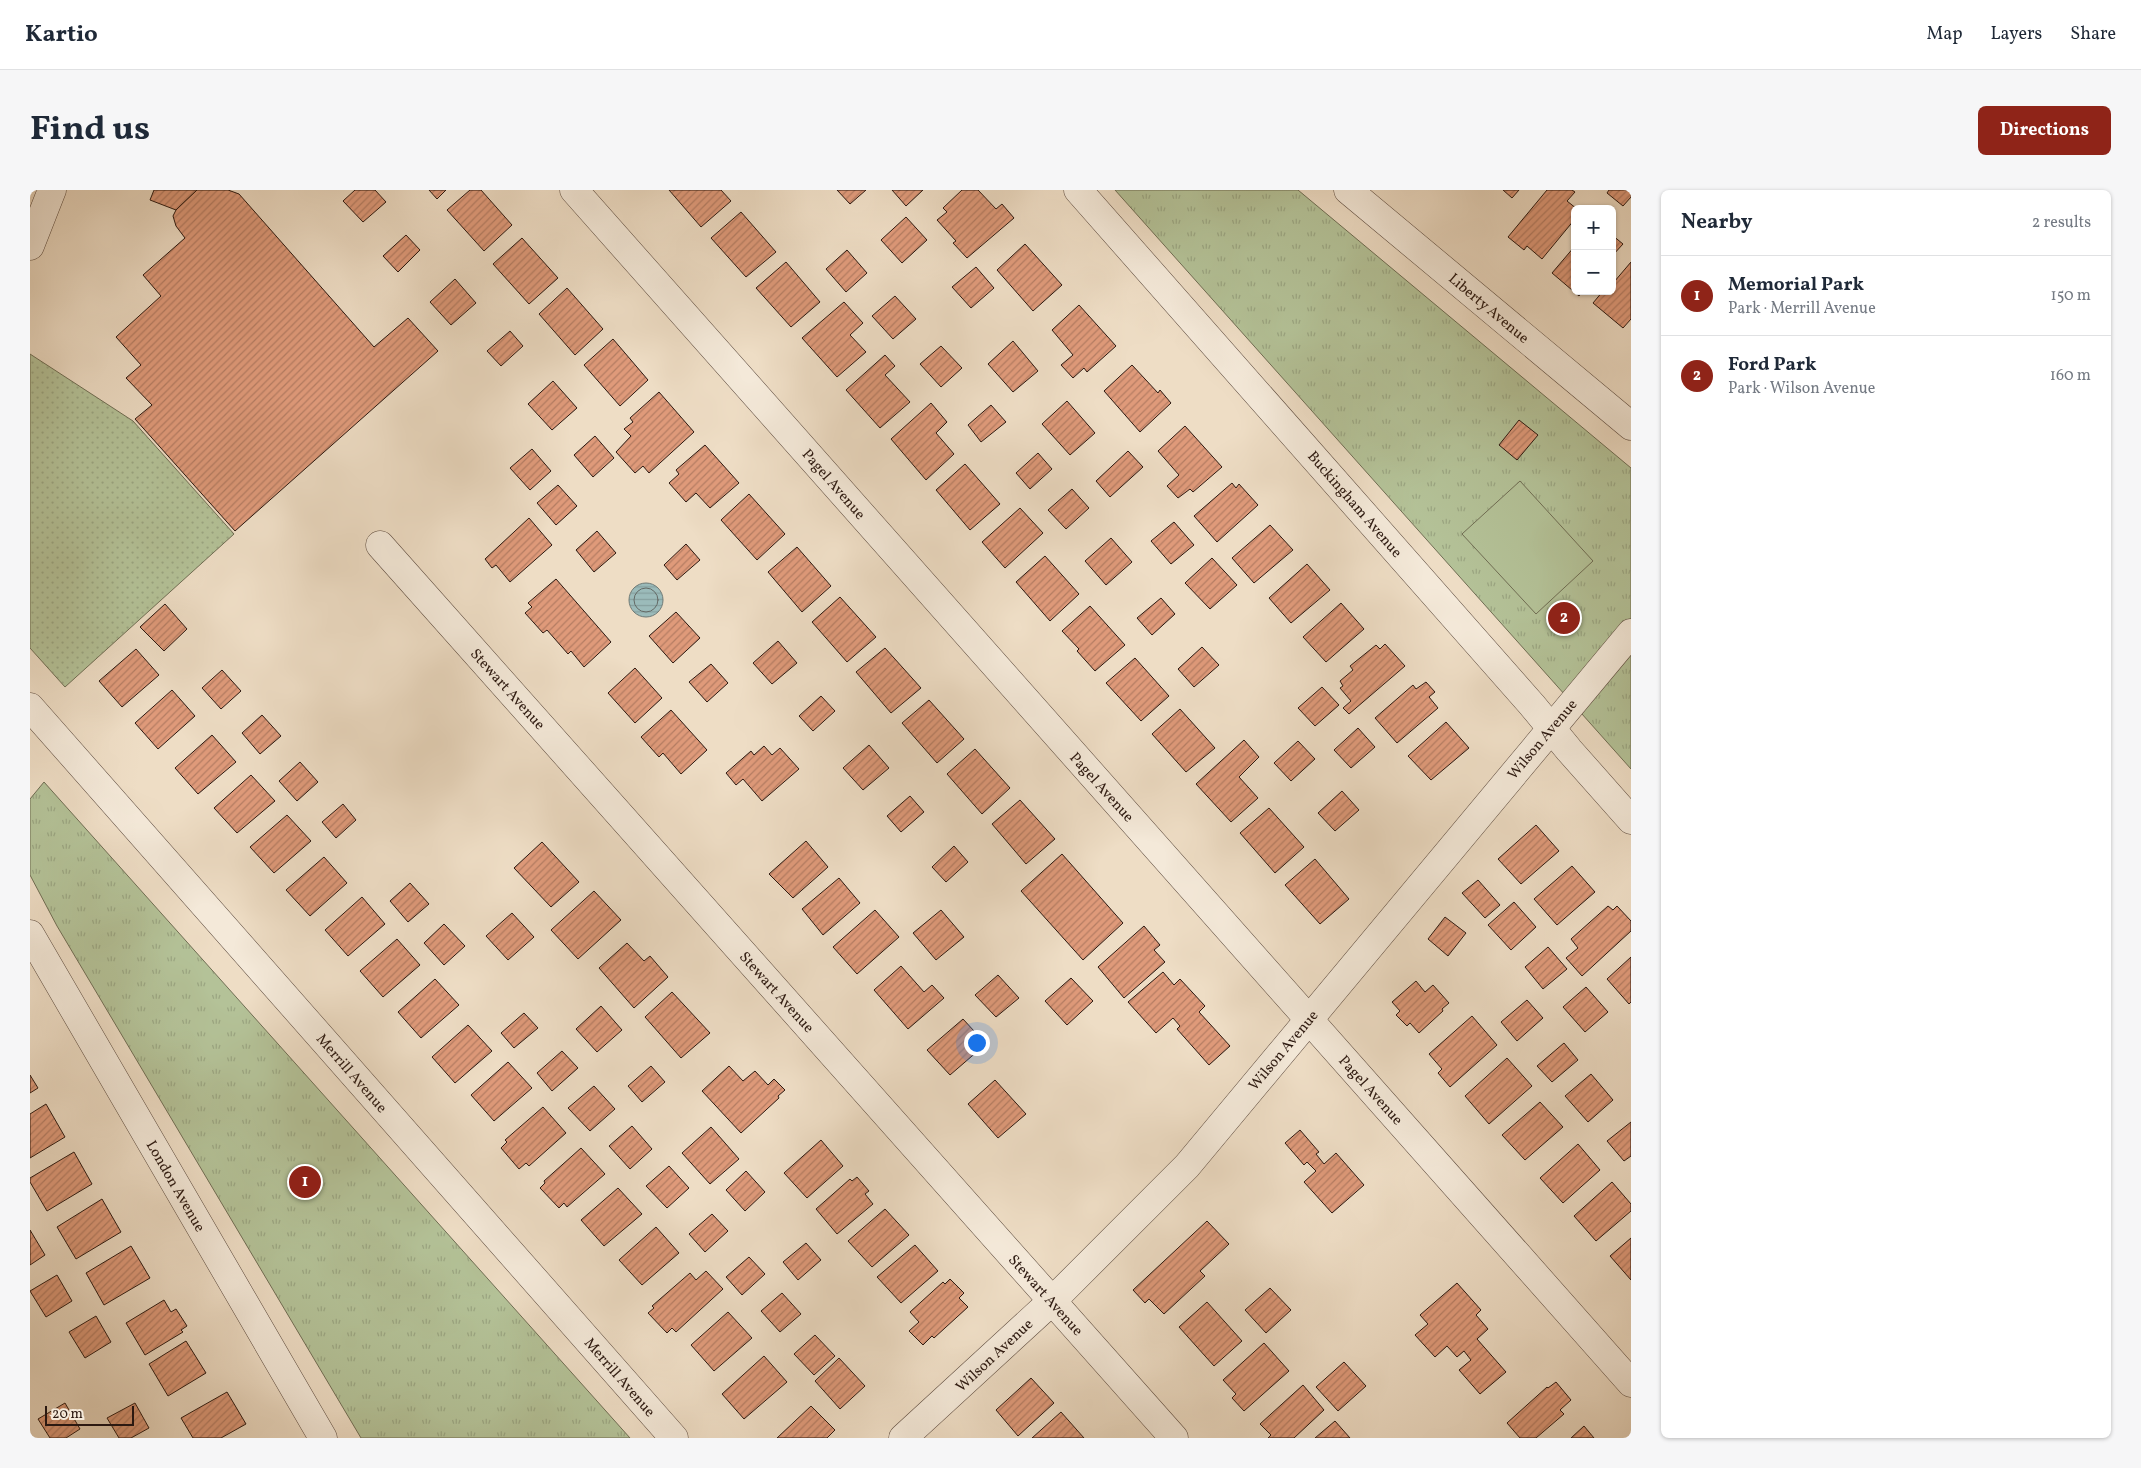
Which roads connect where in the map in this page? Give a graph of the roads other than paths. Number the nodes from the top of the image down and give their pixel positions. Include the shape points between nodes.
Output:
1 (52, 190) edge
2 (574, 190) edge
3 (1078, 190) edge
4 (1348, 190) edge
5 (30, 246) edge
6 (1631, 426) edge
7 (380, 545) dead end
8 (1631, 633) edge
9 (32, 716) edge
10 (1551, 727) junction
11 (1631, 820) edge
12 (30, 934) edge
13 (1308, 1020) junction
14 (1052, 1301) junction
15 (1631, 1383) edge
16 (323, 1438) edge
17 (674, 1438) edge
18 (904, 1438) edge
19 (1174, 1438) edge

1 - 5 street
2 - 13 street, Pagel Avenue
3 - 10 street, Buckingham Avenue
4 - 6 street, Liberty Avenue
7 - 14 street, Stewart Avenue
8 - 10 street, Wilson Avenue
9 - 17 street, Merrill Avenue
10 - 11 street, Buckingham Avenue
10 - 13 street, Wilson Avenue
12 - 16 street, London Avenue
13 - 14 street, Wilson Avenue via 1187,1166
13 - 15 street, Pagel Avenue
14 - 18 street, Wilson Avenue
14 - 19 street, Stewart Avenue

